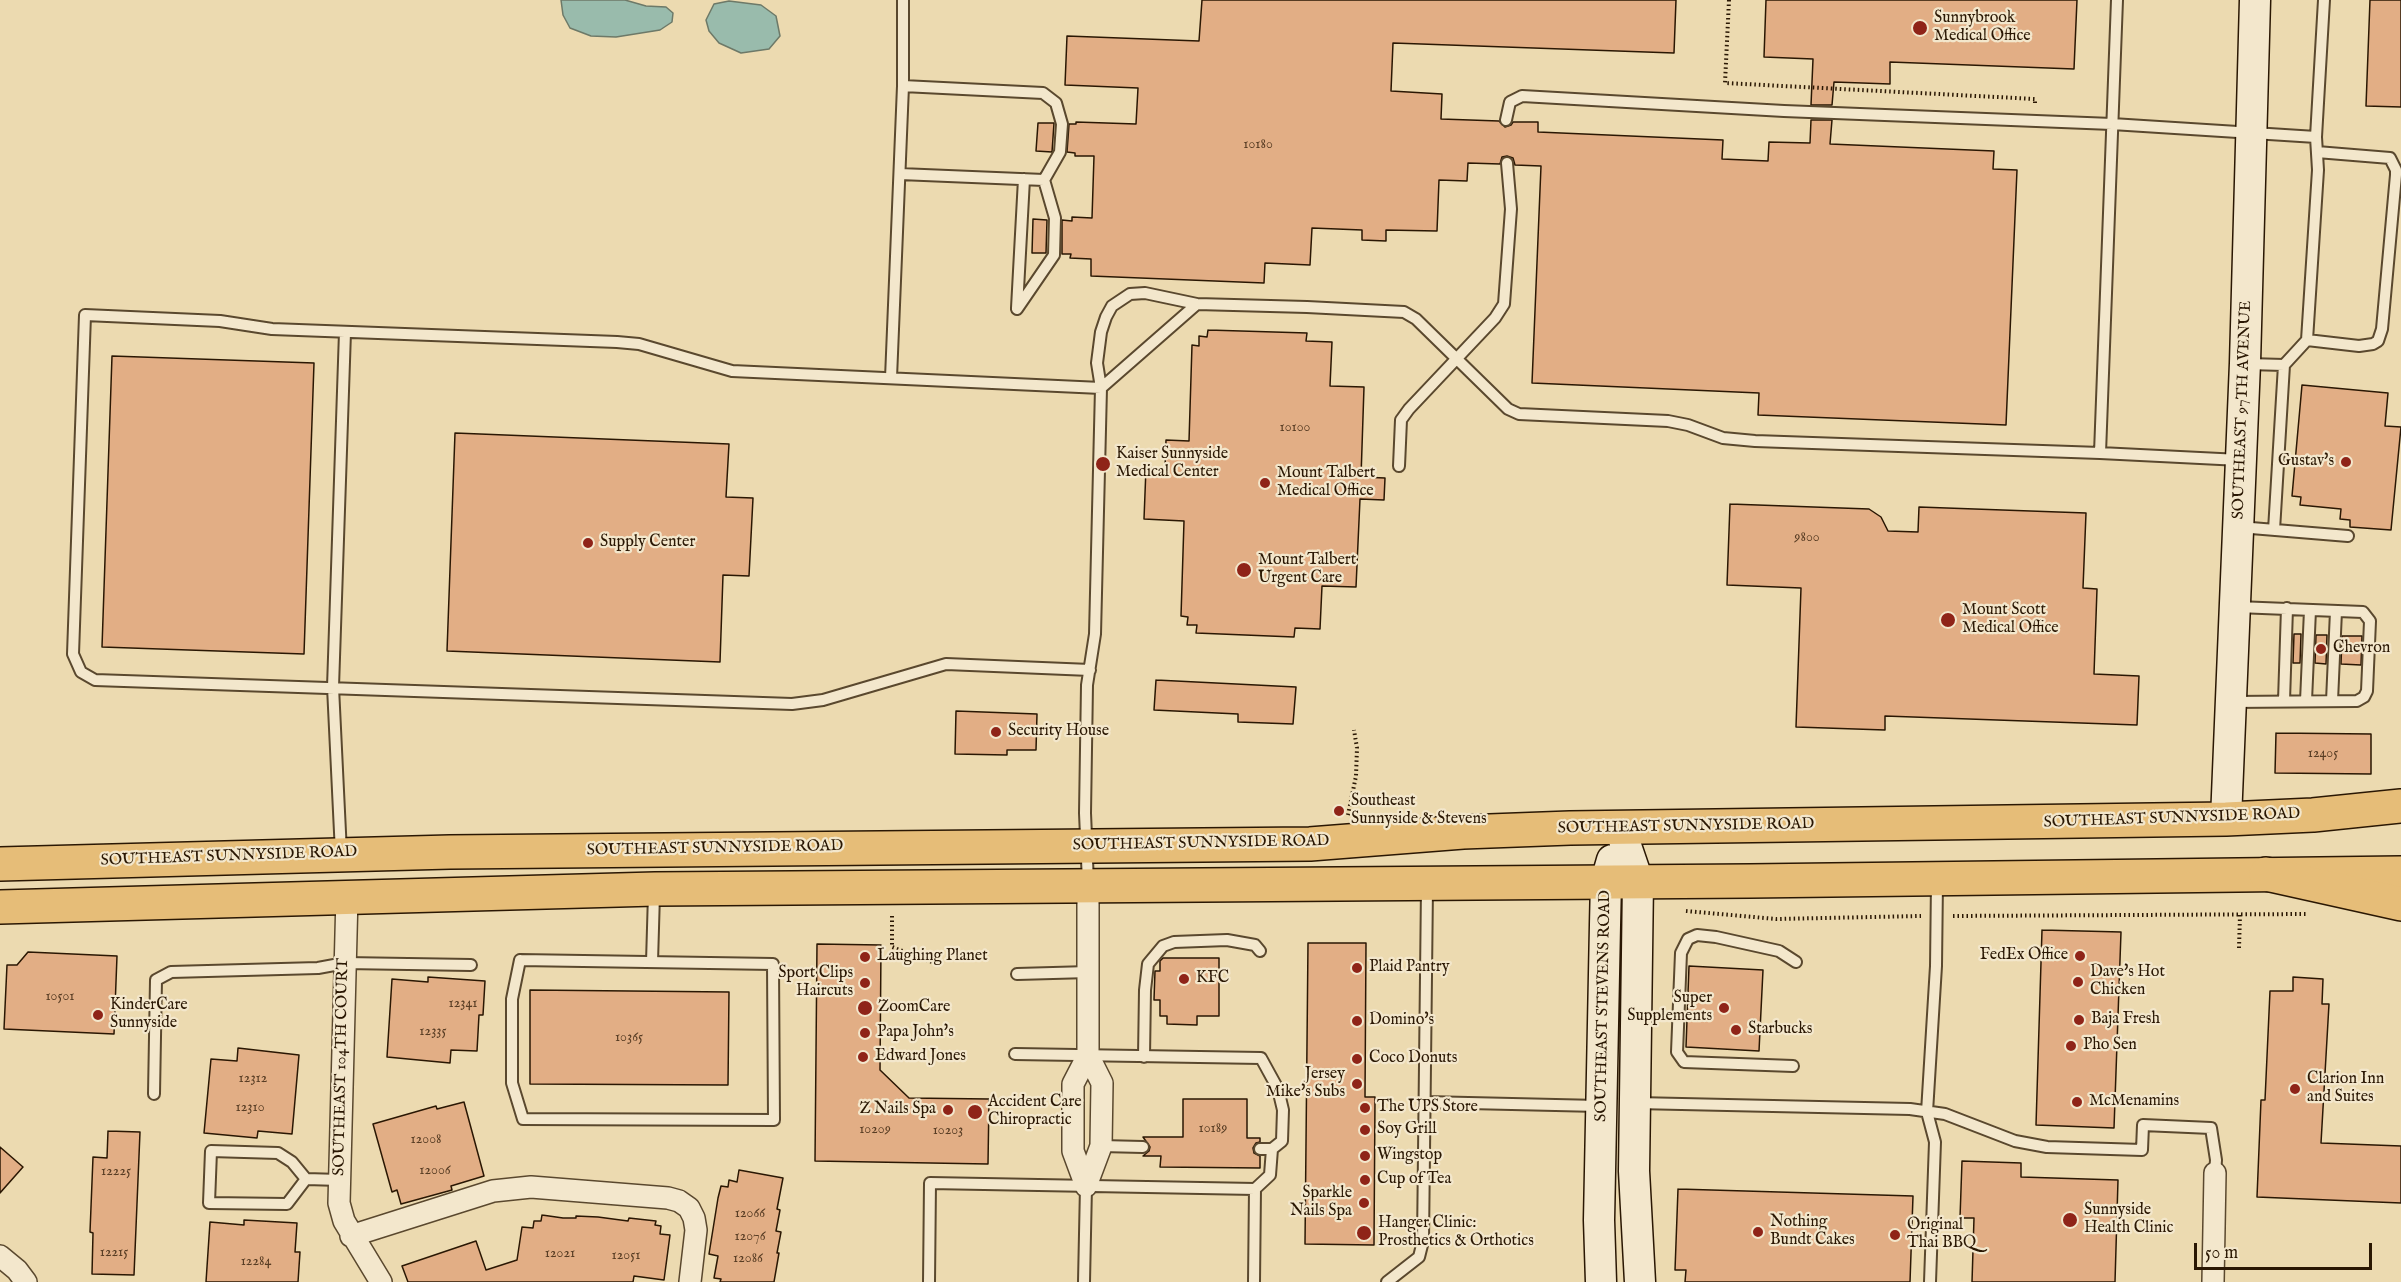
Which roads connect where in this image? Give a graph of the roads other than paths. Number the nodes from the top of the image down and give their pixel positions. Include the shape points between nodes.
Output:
1 (903, 0) edge
2 (2117, 0) edge
3 (2255, 0) edge
4 (2324, 0) edge
5 (903, 86) junction
6 (1506, 120) dead end
7 (2112, 124) junction
8 (2252, 131) junction
9 (2316, 137) junction
10 (2317, 152) junction
11 (1507, 163) dead end
12 (900, 174) junction
13 (1024, 179) junction
14 (1044, 180) junction
15 (1197, 304) junction
16 (345, 332) junction
17 (2307, 340) junction
18 (1456, 359) junction
19 (2245, 363) junction
20 (2284, 365) junction
21 (891, 378) junction
22 (1101, 388) junction
23 (2100, 453) junction
24 (2241, 460) junction
25 (1399, 466) dead end
26 (2239, 527) junction
27 (2274, 530) junction
28 (2348, 536) dead end
29 (2236, 607) junction
30 (2287, 608) junction
31 (2310, 610) junction
32 (2336, 611) junction
33 (1090, 670) junction
34 (333, 687) junction
35 (2284, 701) junction
36 (2306, 701) junction
37 (2332, 701) junction
38 (2231, 702) junction
39 (2401, 806) edge
40 (2226, 819) junction
41 (1620, 828) junction
42 (1086, 846) junction
43 (750, 848) junction
44 (450, 852) junction
45 (341, 854) junction
46 (0, 864) edge
47 (2401, 873) edge
48 (2266, 874) junction
49 (1937, 879) junction
50 (1622, 881) junction
51 (1427, 883) junction
52 (1088, 886) junction
53 (655, 889) junction
54 (347, 896) junction
55 (2401, 904) edge
56 (0, 907) edge
57 (1260, 951) dead end
58 (652, 962) junction
59 (1796, 962) dead end
60 (345, 963) junction
61 (471, 965) dead end
62 (1089, 972) junction
63 (1017, 974) dead end
64 (1015, 1054) dead end
65 (1088, 1055) junction
66 (1144, 1057) junction
67 (1793, 1066) dead end
68 (154, 1094) dead end
69 (1425, 1102) junction
70 (1635, 1102) junction
71 (1602, 1106) junction
72 (1927, 1112) junction
73 (1101, 1146) junction
74 (1143, 1147) dead end
75 (2215, 1173) joint
76 (306, 1179) junction
77 (340, 1180) junction
78 (1086, 1186) junction
79 (1255, 1189) junction
80 (351, 1236) junction
81 (0, 1256) edge
82 (26, 1282) edge
83 (381, 1282) edge
84 (690, 1282) edge
85 (929, 1282) edge
86 (1084, 1282) edge
87 (1254, 1282) edge
88 (1387, 1282) edge
89 (1601, 1282) edge
90 (1640, 1282) edge
91 (1930, 1282) edge
92 (2213, 1282) edge

1 - 5 lane
2 - 7 lane
3 - 8 main road, SOUTHEAST 97TH AVENUE
4 - 9 lane
5 - 12 lane
5 - 14 lane via 1043,93 1056,103 1062,124 1060,152
6 - 7 lane via 1510,102 1522,96
7 - 8 lane
7 - 23 lane
8 - 9 lane
8 - 19 main road, SOUTHEAST 97TH AVENUE
9 - 10 lane
10 - 17 lane
10 - 17 lane via 2390,158 2396,175 2378,341 2359,346
11 - 18 lane via 1512,209 1504,304
12 - 13 lane
12 - 21 lane
13 - 14 lane
13 - 14 lane via 1017,309 1054,255 1055,219
15 - 18 lane via 1404,312
15 - 22 lane
15 - 22 lane via 1145,293 1120,298 1112,306 1101,332 1097,363
16 - 21 lane via 617,342 639,344 732,371
16 - 34 lane
16 - 34 lane via 85,315 73,654 81,672 95,680
17 - 20 lane
18 - 23 lane via 1508,409 1519,414 1668,421 1723,438 1755,441
18 - 25 lane via 1401,420
19 - 20 lane
19 - 24 main road, SOUTHEAST 97TH AVENUE
20 - 27 lane
21 - 22 lane
22 - 33 lane via 1095,634
23 - 24 lane
24 - 26 main road, SOUTHEAST 97TH AVENUE
26 - 27 lane
26 - 29 main road, SOUTHEAST 97TH AVENUE
27 - 28 lane
29 - 30 lane
29 - 38 main road, SOUTHEAST 97TH AVENUE
30 - 31 lane
30 - 35 lane
31 - 32 lane
31 - 36 lane
32 - 37 lane
32 - 37 lane via 2363,612 2370,621 2367,691 2357,701
33 - 34 lane via 946,664 823,700 792,704
33 - 42 lane
34 - 45 lane
35 - 36 lane
35 - 38 lane
36 - 37 lane
38 - 40 main road, SOUTHEAST 97TH AVENUE
39 - 40 main road, SOUTHEAST SUNNYSIDE ROAD
40 - 41 main road, SOUTHEAST SUNNYSIDE ROAD
41 - 42 main road, SOUTHEAST SUNNYSIDE ROAD via 1463,832 1348,842
41 - 50 main road, SOUTHEAST STEVENS ROAD
42 - 43 main road, SOUTHEAST SUNNYSIDE ROAD
42 - 52 lane
43 - 44 main road, SOUTHEAST SUNNYSIDE ROAD
43 - 53 main road via 725,868 663,870 657,876
44 - 45 main road, SOUTHEAST SUNNYSIDE ROAD
44 - 54 main road via 421,875 358,876 351,881
45 - 46 main road, SOUTHEAST SUNNYSIDE ROAD
47 - 48 main road
48 - 49 main road
48 - 55 main road
49 - 50 main road
49 - 72 lane
50 - 51 main road
50 - 70 main road, SOUTHEAST STEVENS ROAD
50 - 71 main road, SOUTHEAST STEVENS ROAD
51 - 52 main road
51 - 69 lane
52 - 53 main road
52 - 62 street
53 - 54 main road
53 - 58 lane
54 - 56 main road
54 - 60 street, SOUTHEAST 104TH COURT
57 - 66 lane via 1255,945 1227,940 1163,946 1148,964
58 - 58 lane via 520,960 512,999 512,1083 523,1119 774,1120 773,964
59 - 67 lane via 1779,951 1716,937 1697,935 1688,939 1681,953 1677,1052 1684,1062
60 - 61 lane
60 - 68 lane via 318,968 171,972 156,980
60 - 77 street, SOUTHEAST 104TH COURT
62 - 63 lane
62 - 65 street
64 - 65 lane
65 - 66 lane
65 - 73 street via 1102,1083
65 - 78 street via 1073,1084 1072,1151
66 - 79 lane via 1261,1058 1278,1089 1283,1110 1282,1140 1266,1149 1270,1175
69 - 71 lane
69 - 88 lane via 1423,1241 1419,1257
70 - 72 lane
70 - 90 main road, SOUTHEAST STEVENS ROAD
71 - 89 main road, SOUTHEAST STEVENS ROAD
72 - 75 lane via 1945,1114 2015,1141 2047,1147 2142,1150 2143,1125 2211,1128
72 - 91 lane via 1935,1142
73 - 74 lane
73 - 78 street
75 - 92 street
76 - 76 lane via 278,1153 211,1151 209,1203 287,1204
76 - 77 lane
77 - 80 street, SOUTHEAST 104TH COURT via 339,1203
78 - 79 lane
78 - 85 lane via 930,1183
78 - 86 lane
79 - 87 lane
80 - 83 street, SOUTHEAST 104TH COURT
80 - 84 street via 493,1191 531,1187 668,1198 689,1208 694,1218
81 - 82 street

